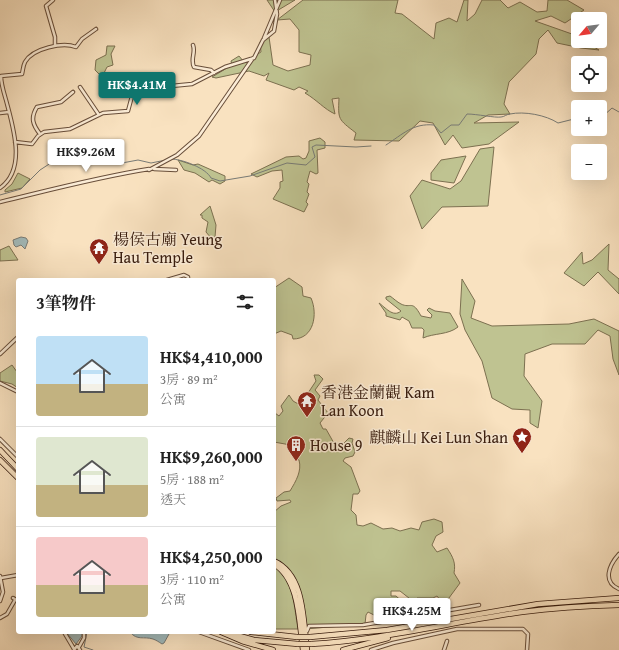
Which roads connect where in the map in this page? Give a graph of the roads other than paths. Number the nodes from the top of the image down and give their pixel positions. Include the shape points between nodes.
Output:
1 (53, 0) edge
2 (275, 0) edge
3 (280, 0) edge
4 (96, 28) dead end
5 (194, 44) dead end
6 (55, 46) junction
7 (214, 73) junction
8 (80, 87) dead end
9 (72, 92) dead end
10 (9, 112) junction
11 (0, 113) edge
12 (99, 115) junction
13 (40, 134) junction
14 (15, 142) junction
15 (149, 170) junction
16 (176, 170) dead end
17 (0, 188) edge
18 (0, 202) edge
19 (174, 278) edge
20 (187, 278) edge
21 (16, 339) edge
22 (0, 354) edge
23 (0, 383) edge
24 (16, 391) edge
25 (0, 439) edge
26 (0, 450) edge
27 (16, 455) edge
28 (0, 460) edge
29 (16, 467) edge
30 (16, 476) edge
31 (619, 554) edge
32 (276, 561) edge
33 (276, 566) edge
34 (16, 575) edge
35 (0, 577) edge
36 (619, 589) edge
37 (619, 598) edge
38 (0, 600) edge
39 (15, 600) edge
40 (479, 605) dead end
41 (619, 605) edge
42 (0, 618) edge
43 (65, 634) edge
44 (84, 634) edge
45 (205, 634) edge
46 (226, 634) edge
47 (231, 634) edge
48 (266, 634) edge
49 (275, 634) edge
50 (402, 634) junction
51 (282, 636) junction
52 (447, 641) dead end
53 (74, 649) edge
54 (80, 649) edge
55 (249, 650) edge
56 (273, 650) edge
57 (303, 650) edge
58 (308, 650) edge
59 (342, 650) edge
60 (371, 650) edge
61 (444, 650) edge
62 (527, 650) edge

1 - 6 street via 46,6
2 - 7 street via 277,14 274,31 263,40 254,58
3 - 15 street via 246,70 204,131 190,145
4 - 6 street via 76,47 68,44
5 - 7 street via 194,67 211,70
6 - 10 street via 28,59 22,74 1,76
7 - 12 street via 192,84 161,87 132,96 128,111
8 - 12 street
9 - 13 street via 61,102 37,107 32,115
10 - 11 street
10 - 14 street
12 - 13 street via 70,129
13 - 14 street via 32,144
14 - 17 street via 16,160 12,174
15 - 16 street
15 - 18 street via 107,176
19 - 20 street via 184,275
21 - 22 street
23 - 24 street
25 - 27 street
26 - 29 highway
28 - 30 highway
31 - 36 street via 608,575 611,584
32 - 58 highway via 289,571 296,584
33 - 57 highway via 287,576 293,591
34 - 35 street
35 - 38 street via 3,592
37 - 51 highway, bridge via 517,607 386,630 310,637
39 - 42 street via 7,614
40 - 58 street via 363,625 309,626
41 - 50 highway via 521,612
43 - 53 street
44 - 54 street
45 - 55 street
46 - 56 highway
47 - 50 highway, bridge via 244,638 298,644 330,643
48 - 51 highway
49 - 51 highway
50 - 59 highway
52 - 61 street
53 - 54 street
60 - 62 street via 457,629 523,629 528,634

